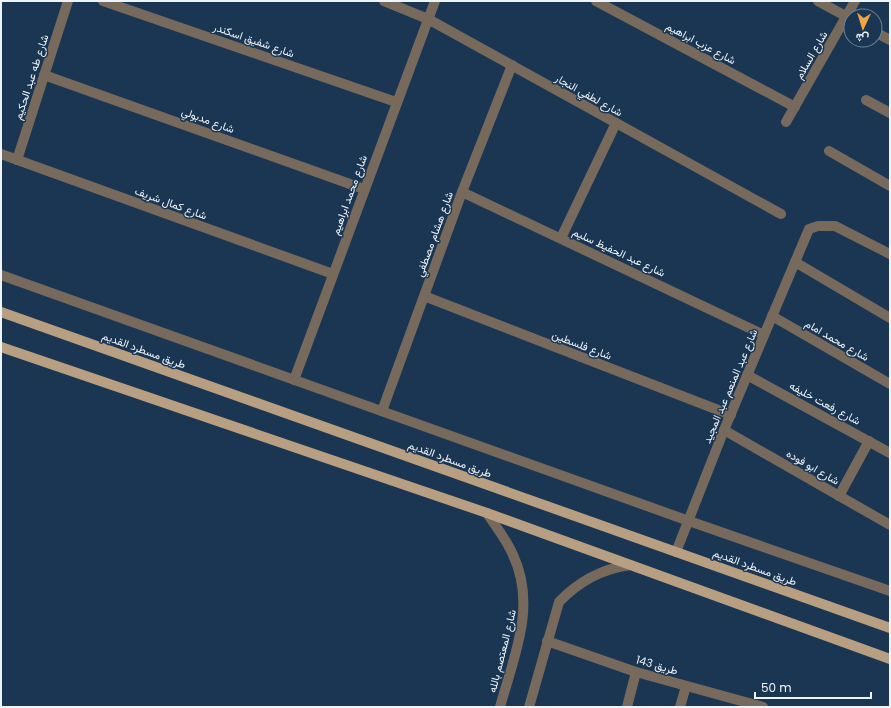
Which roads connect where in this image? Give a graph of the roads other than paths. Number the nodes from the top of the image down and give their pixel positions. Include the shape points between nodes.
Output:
1 (68, 1) edge
2 (103, 1) edge
3 (384, 1) edge
4 (435, 1) edge
5 (596, 1) edge
6 (818, 1) edge
7 (843, 15) edge
8 (428, 19) junction
9 (843, 28) edge
10 (512, 65) junction
11 (44, 75) junction
12 (866, 100) dead end
13 (396, 102) junction
14 (795, 107) junction
15 (890, 113) edge
16 (786, 122) dead end
17 (616, 123) junction
18 (829, 151) dead end
19 (1, 154) edge
20 (17, 160) junction
21 (890, 186) edge
22 (364, 189) junction
23 (462, 192) junction
24 (781, 214) dead end
25 (561, 238) junction
26 (890, 254) edge
27 (795, 262) junction
28 (333, 274) junction
29 (1, 275) edge
30 (424, 296) junction
31 (1, 312) edge
32 (772, 316) junction
33 (890, 318) edge
34 (764, 335) junction
35 (1, 347) edge
36 (747, 375) junction
37 (294, 380) junction
38 (890, 384) edge
39 (382, 411) junction
40 (731, 416) junction
41 (724, 430) junction
42 (869, 441) junction
43 (890, 453) edge
44 (839, 496) junction
45 (487, 513) junction
46 (689, 521) junction
47 (890, 525) edge
48 (676, 552) junction
49 (630, 565) junction
50 (890, 591) edge
51 (890, 628) edge
52 (547, 641) junction
53 (890, 659) edge
54 (636, 672) junction
55 (686, 686) junction
56 (500, 707) edge
57 (529, 707) edge
58 (627, 707) edge
59 (680, 707) edge
60 (763, 707) edge

1 - 11 street, شارع طه عبد الحكيم
2 - 13 street, شارع شفيق اسكندر
3 - 8 street, شارع لطفي النجار
4 - 8 street, شارع محمد ابراهيم
5 - 14 street, شارع عزب ابراهيم
6 - 7 street
8 - 10 street, شارع لطفي النجار
8 - 13 street, شارع محمد ابراهيم
9 - 14 street, شارع السلام
10 - 17 street, شارع لطفي النجار
10 - 23 street, شارع هشام مصطفي
11 - 20 street, شارع طه عبد الحكيم
11 - 22 street, شارع مدبولي
12 - 15 street
13 - 22 street, شارع محمد ابراهيم
14 - 16 street, شارع السلام
17 - 24 street, شارع لطفي النجار
17 - 25 street
18 - 21 street
19 - 20 street, شارع كمال شريف
20 - 28 street, شارع كمال شريف
22 - 28 street, شارع محمد ابراهيم
23 - 25 street, شارع عبد الحفيظ سليم
23 - 30 street, شارع هشام مصطفي
25 - 34 street, شارع عبد الحفيظ سليم
26 - 27 street, شارع عبد المنعم عبد المجيد via 836,226 818,226 809,230
27 - 32 street, شارع عبد المنعم عبد المجيد
27 - 33 street
28 - 37 street, شارع محمد ابراهيم
29 - 37 street
30 - 39 street, شارع هشام مصطفي
30 - 40 street, شارع فلسطين
31 - 48 main road, طريق مسطرد القديم
32 - 34 street, شارع عبد المنعم عبد المجيد
32 - 38 street, شارع محمد امام
34 - 36 street, شارع عبد المنعم عبد المجيد
35 - 45 main road
36 - 40 street, شارع عبد المنعم عبد المجيد
36 - 42 street, شارع رفعت خليفه
37 - 39 street
39 - 46 street
40 - 41 street, شارع عبد المنعم عبد المجيد
41 - 44 street, شارع ابو فوده
41 - 46 street, شارع عبد المنعم عبد المجيد
42 - 43 street, شارع رفعت خليفه
42 - 44 street
44 - 47 street, شارع ابو فوده
45 - 49 main road
45 - 56 street, شارع المعتصم بالله via 514,555 525,601 524,617
46 - 48 street, شارع عبد المنعم عبد المجيد
46 - 50 street
48 - 51 main road, طريق مسطرد القديم
49 - 52 street via 591,576 568,592 559,602
49 - 53 main road
52 - 54 street, طريق 143
52 - 57 street
54 - 55 street, طريق 143
54 - 58 street
55 - 59 street
55 - 60 street, طريق 143

